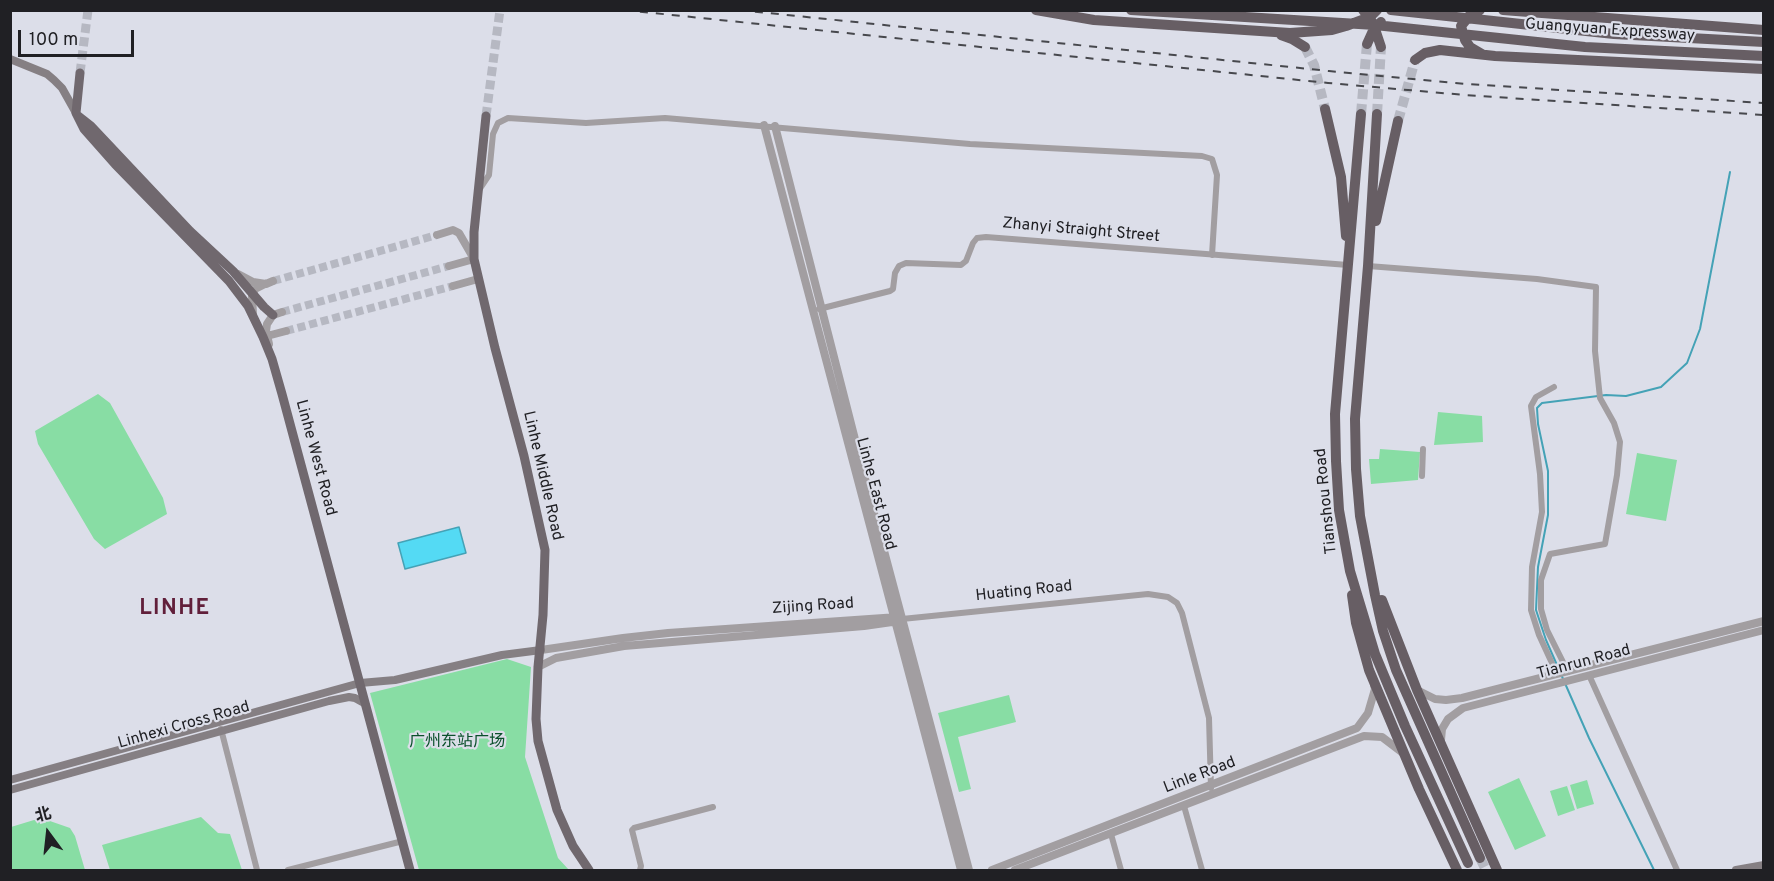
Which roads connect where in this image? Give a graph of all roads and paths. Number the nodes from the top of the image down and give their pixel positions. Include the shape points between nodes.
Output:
1 (1036, 10) edge
2 (1131, 10) edge
3 (1290, 10) edge
4 (1391, 10) edge
5 (1409, 10) edge
6 (1480, 10) edge
7 (1503, 10) edge
8 (1375, 13) edge
9 (1546, 14) junction
10 (1375, 29) junction
11 (1764, 30) edge
12 (1273, 32) junction
13 (1764, 42) edge
14 (1305, 47) tunnel mouth
15 (1483, 55) junction
16 (1764, 56) edge
17 (1541, 58) junction
18 (11, 59) edge
19 (1416, 60) dead end
20 (1764, 69) edge
21 (80, 73) tunnel mouth
22 (1324, 109) tunnel mouth
23 (76, 113) junction
24 (1361, 114) tunnel mouth
25 (1377, 114) tunnel mouth
26 (486, 116) tunnel mouth
27 (1398, 122) tunnel mouth
28 (764, 125) junction
29 (775, 126) junction
30 (479, 190) junction
31 (437, 235) tunnel mouth
32 (1212, 255) junction
33 (474, 259) junction
34 (1348, 265) junction
35 (449, 266) tunnel mouth
36 (1368, 266) junction
37 (233, 271) junction
38 (478, 279) junction
39 (453, 286) tunnel mouth
40 (253, 294) junction
41 (821, 309) junction
42 (813, 311) junction
43 (277, 314) joint
44 (253, 316) junction
45 (286, 331) tunnel mouth
46 (267, 336) junction
47 (272, 359) junction
48 (1339, 367) junction
49 (1359, 369) junction
50 (1554, 387) dead end
51 (1423, 449) dead end
52 (1422, 476) dead end
53 (1350, 571) junction
54 (1371, 572) junction
55 (898, 619) junction
56 (1764, 621) edge
57 (1764, 630) edge
58 (541, 650) junction
59 (538, 667) junction
60 (1369, 670) junction
61 (1563, 673) junction
62 (1589, 675) junction
63 (360, 683) junction
64 (1417, 690) junction
65 (364, 703) junction
66 (221, 726) junction
67 (1443, 752) junction
68 (1405, 754) junction
69 (10, 780) edge
70 (10, 790) edge
71 (1211, 791) junction
72 (1184, 806) junction
73 (713, 807) dead end
74 (1111, 834) junction
75 (403, 841) junction
76 (1480, 858) tunnel mouth
77 (1492, 858) junction
78 (1468, 863) tunnel mouth
79 (1764, 865) edge
80 (257, 870) edge
81 (288, 870) edge
82 (411, 870) edge
83 (589, 870) edge
84 (640, 870) edge
85 (961, 870) edge
86 (969, 870) edge
87 (992, 870) edge
88 (1015, 870) edge
89 (1121, 870) edge
90 (1202, 870) edge
91 (1457, 870) edge
92 (1490, 870) edge
93 (1497, 870) edge
94 (1677, 870) edge
95 (1736, 870) edge

1 - 12 highway via 1094,20
2 - 16 highway, Guangyuan Expressway via 1375,25 1557,45
3 - 12 highway via 1285,23
4 - 13 highway, Guangyuan Expressway via 1582,31
5 - 8 highway
6 - 15 highway via 1461,26 1465,40
7 - 9 highway
8 - 10 highway
8 - 10 highway via 1367,44
8 - 10 highway via 1381,47
8 - 12 highway via 1332,30
9 - 11 highway
9 - 17 highway via 1531,21 1525,33 1530,48
12 - 14 highway
15 - 17 highway
15 - 19 highway via 1440,51 1425,53
17 - 20 highway
18 - 23 main road, Linhe West Road via 47,74 62,88
21 - 23 main road
22 - 34 highway via 1341,177
23 - 37 main road, Linhe West Road
23 - 44 main road, Linhe West Road via 84,129 115,164 229,281
24 - 34 highway, Tianshou Road
25 - 36 highway, Tianshou Road
26 - 30 main road, Linhe Middle Road
27 - 36 highway
28 - 29 street
28 - 30 street via 665,118 586,123 508,118 498,123 493,134 489,175
28 - 42 street, Linhe East Road
29 - 32 street via 970,144 1202,156 1212,159 1217,176
29 - 41 street, Linhe East Road
30 - 33 main road, Linhe Middle Road
31 - 33 street via 453,230 459,233
32 - 34 street, Zhanyi Straight Street
32 - 41 street, Zhanyi Straight Street via 977,238 961,265 906,263 899,266 890,291
33 - 35 street
33 - 38 main road, Linhe Middle Road
34 - 48 highway, Tianshou Road
36 - 49 highway, Tianshou Road
36 - 61 street via 1596,287 1595,351 1600,396 1620,442 1605,544 1550,554 1541,580 1541,609
37 - 40 main road, Linhe West Road
37 - 40 street via 246,280 270,283 255,289
38 - 39 street
38 - 58 main road, Linhe Middle Road via 545,550
40 - 43 main road, Linhe West Road
40 - 44 street
41 - 42 street, Zhanyi Straight Street
41 - 55 street, Linhe East Road
42 - 55 street, Linhe East Road
43 - 46 street via 267,324
44 - 47 main road, Linhe West Road
45 - 46 street
46 - 47 street
47 - 63 main road, Linhe West Road
48 - 49 highway
48 - 53 highway, Tianshou Road via 1336,461 1339,510
49 - 54 highway, Tianshou Road via 1356,469
50 - 61 street via 1536,397 1531,406 1542,512 1532,567 1531,609 1539,635
51 - 52 street
53 - 60 highway via 1355,617
53 - 78 highway, Tianshou Road via 1383,674
54 - 64 highway
54 - 76 highway, Tianshou Road via 1383,632 1396,670
55 - 58 street, Zijing Road via 657,634
55 - 59 street, Zijing Road via 624,646 556,658
55 - 71 street, Huating Road via 1148,594 1168,597 1182,613 1209,718
55 - 85 street, Linhe East Road
55 - 86 street, Linhe East Road
56 - 61 street, Tianrun Road
57 - 62 street, Tianrun Road
58 - 59 main road, Linhe Middle Road
58 - 63 main road, Zijing Road via 395,680
59 - 83 main road, Linhe Middle Road via 538,741 557,810
60 - 68 highway
60 - 71 street, Linle Road via 1375,688 1368,713 1357,728
61 - 64 street, Tianrun Road via 1446,700
62 - 67 street, Tianrun Road via 1455,712 1442,729
62 - 94 street
63 - 65 main road, Linhe West Road
63 - 66 main road, Linhexi Cross Road
64 - 67 highway
65 - 66 main road, Linhexi Cross Road via 356,698 341,698
65 - 75 main road, Linhe West Road
66 - 69 main road, Linhexi Cross Road
66 - 70 main road, Linhexi Cross Road
66 - 80 street
67 - 77 highway
68 - 71 street, Linle Road via 1386,739 1364,736
68 - 91 highway
71 - 72 street, Linle Road
71 - 87 street, Linle Road
72 - 74 street, Linle Road
72 - 90 street
73 - 84 street via 634,828
74 - 88 street, Linle Road
74 - 89 street
75 - 81 street
75 - 82 main road, Linhe West Road
77 - 92 highway
77 - 93 highway
79 - 95 main road

